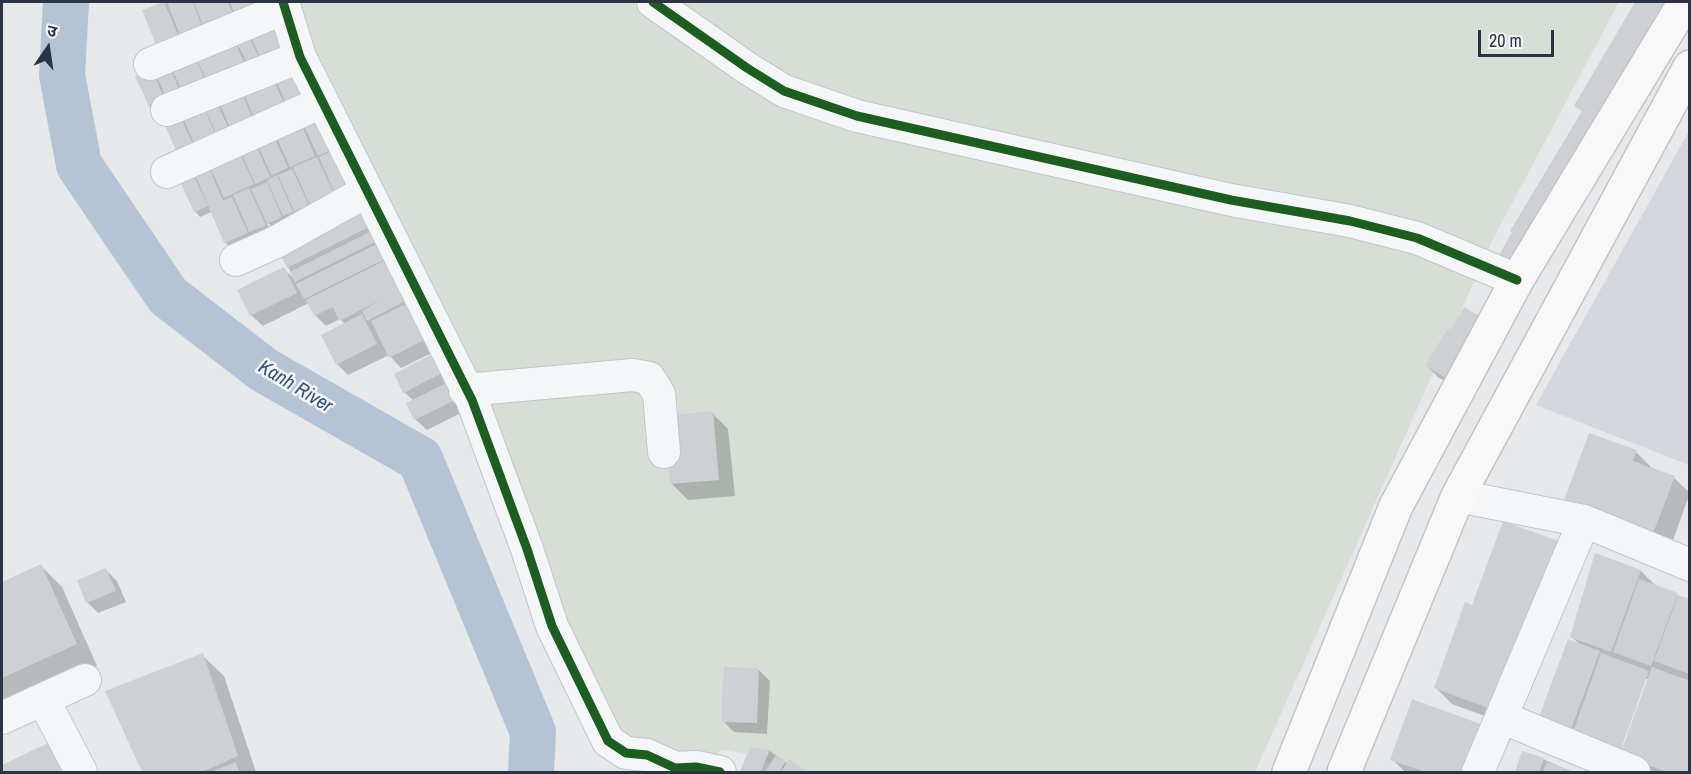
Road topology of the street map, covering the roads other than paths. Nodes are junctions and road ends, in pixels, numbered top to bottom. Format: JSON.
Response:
{"nodes":[{"id":1,"x":1685,"y":2,"type":"edge"},
{"id":2,"x":284,"y":5,"type":"edge"},
{"id":3,"x":670,"y":7,"type":"edge"},
{"id":4,"x":300,"y":57,"type":"junction"},
{"id":5,"x":150,"y":64,"type":"dead end"},
{"id":6,"x":1689,"y":67,"type":"edge"},
{"id":7,"x":322,"y":102,"type":"junction"},
{"id":8,"x":167,"y":110,"type":"dead end"},
{"id":9,"x":167,"y":172,"type":"dead end"},
{"id":10,"x":367,"y":191,"type":"junction"},
{"id":11,"x":236,"y":260,"type":"dead end"},
{"id":12,"x":1517,"y":280,"type":"junction"},
{"id":13,"x":465,"y":390,"type":"junction"},
{"id":14,"x":664,"y":452,"type":"dead end"},
{"id":15,"x":1458,"y":496,"type":"junction"},
{"id":16,"x":1584,"y":521,"type":"junction"},
{"id":17,"x":1689,"y":565,"type":"edge"},
{"id":18,"x":85,"y":680,"type":"dead end"},
{"id":19,"x":43,"y":699,"type":"junction"},
{"id":20,"x":1501,"y":717,"type":"junction"},
{"id":21,"x":2,"y":718,"type":"edge"},
{"id":22,"x":81,"y":772,"type":"edge"},
{"id":23,"x":720,"y":772,"type":"edge"},
{"id":24,"x":1289,"y":772,"type":"edge"},
{"id":25,"x":1344,"y":772,"type":"edge"},
{"id":26,"x":1478,"y":772,"type":"edge"},
{"id":27,"x":1635,"y":772,"type":"edge"}],
"edges":[{"from":1,"to":12,"type":"main road"},
{"from":2,"to":4,"type":"street"},
{"from":2,"to":5,"type":"street"},
{"from":3,"to":12,"type":"street"},
{"from":4,"to":7,"type":"street"},
{"from":4,"to":8,"type":"street"},
{"from":6,"to":15,"type":"main road"},
{"from":7,"to":9,"type":"street"},
{"from":7,"to":10,"type":"street"},
{"from":10,"to":11,"type":"street"},
{"from":10,"to":13,"type":"street"},
{"from":12,"to":24,"type":"main road"},
{"from":13,"to":14,"type":"street"},
{"from":13,"to":23,"type":"street"},
{"from":15,"to":16,"type":"street"},
{"from":15,"to":25,"type":"main road"},
{"from":16,"to":17,"type":"street"},
{"from":16,"to":20,"type":"street"},
{"from":18,"to":19,"type":"street"},
{"from":19,"to":21,"type":"street"},
{"from":19,"to":22,"type":"street"},
{"from":20,"to":26,"type":"street"},
{"from":20,"to":27,"type":"street"}]}
